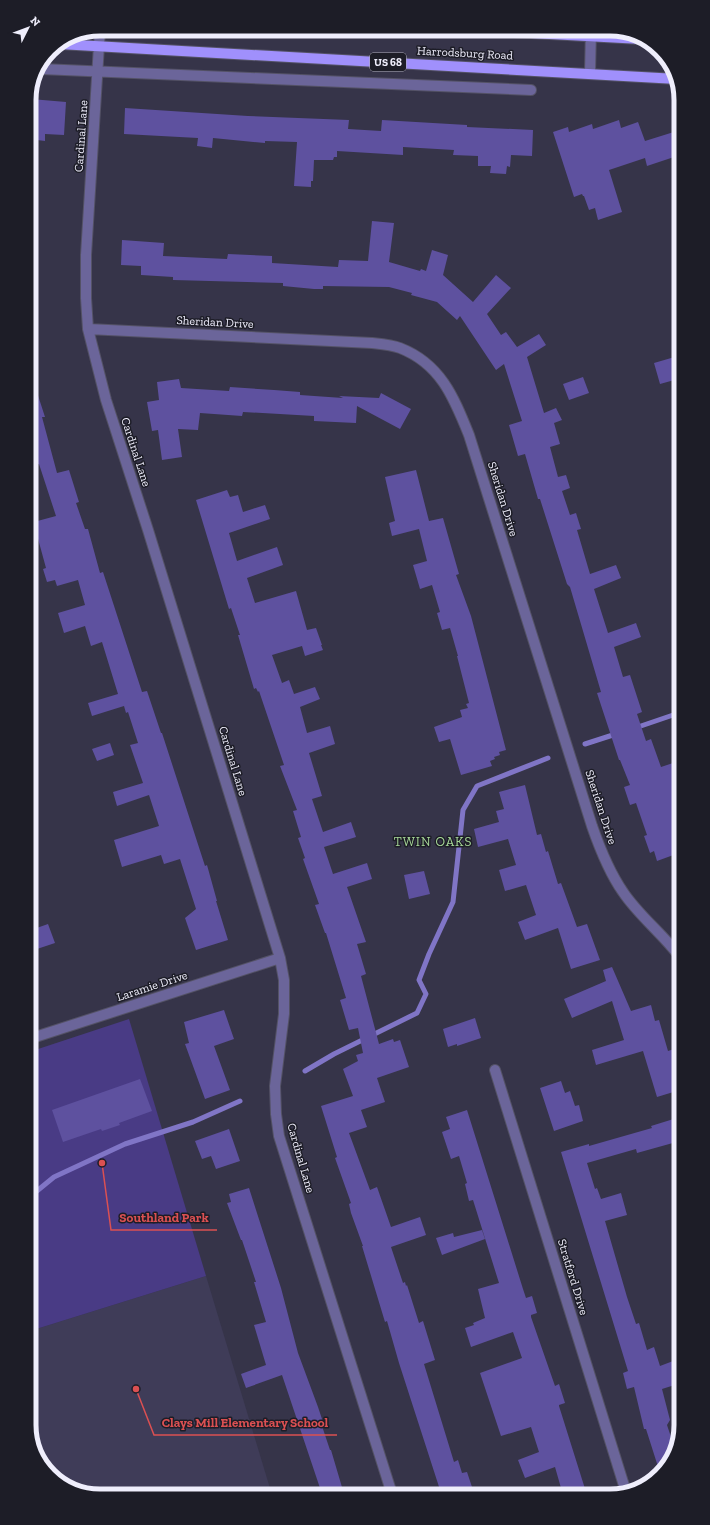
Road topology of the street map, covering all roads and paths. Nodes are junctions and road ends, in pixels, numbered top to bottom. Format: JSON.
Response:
{"nodes":[{"id":1,"x":100,"y":36,"type":"edge"},
{"id":2,"x":591,"y":36,"type":"edge"},
{"id":3,"x":69,"y":44,"type":"edge"},
{"id":4,"x":100,"y":46,"type":"junction"},
{"id":5,"x":45,"y":69,"type":"edge"},
{"id":6,"x":98,"y":72,"type":"junction"},
{"id":7,"x":590,"y":74,"type":"junction"},
{"id":8,"x":671,"y":79,"type":"edge"},
{"id":9,"x":531,"y":90,"type":"dead end"},
{"id":10,"x":88,"y":330,"type":"junction"},
{"id":11,"x":674,"y":950,"type":"edge"},
{"id":12,"x":280,"y":958,"type":"junction"},
{"id":13,"x":36,"y":1037,"type":"edge"},
{"id":14,"x":495,"y":1070,"type":"dead end"},
{"id":15,"x":625,"y":1488,"type":"edge"},
{"id":16,"x":390,"y":1489,"type":"edge"}],
"edges":[{"from":1,"to":4,"type":"street","name":"Cardinal Lane"},
{"from":2,"to":7,"type":"street"},
{"from":3,"to":4,"type":"main road","name":"Harrodsburg Road","number":"US 68"},
{"from":4,"to":6,"type":"street","name":"Cardinal Lane"},
{"from":4,"to":7,"type":"main road","name":"Harrodsburg Road","number":"US 68"},
{"from":5,"to":6,"type":"street"},
{"from":6,"to":9,"type":"street"},
{"from":6,"to":10,"type":"street","name":"Cardinal Lane"},
{"from":7,"to":8,"type":"main road","name":"Harrodsburg Road","number":"US 68"},
{"from":10,"to":11,"type":"street","name":"Sheridan Drive"},
{"from":10,"to":12,"type":"street","name":"Cardinal Lane"},
{"from":12,"to":13,"type":"street","name":"Laramie Drive"},
{"from":12,"to":16,"type":"street","name":"Cardinal Lane"},
{"from":14,"to":15,"type":"street","name":"Stratford Drive"}]}
